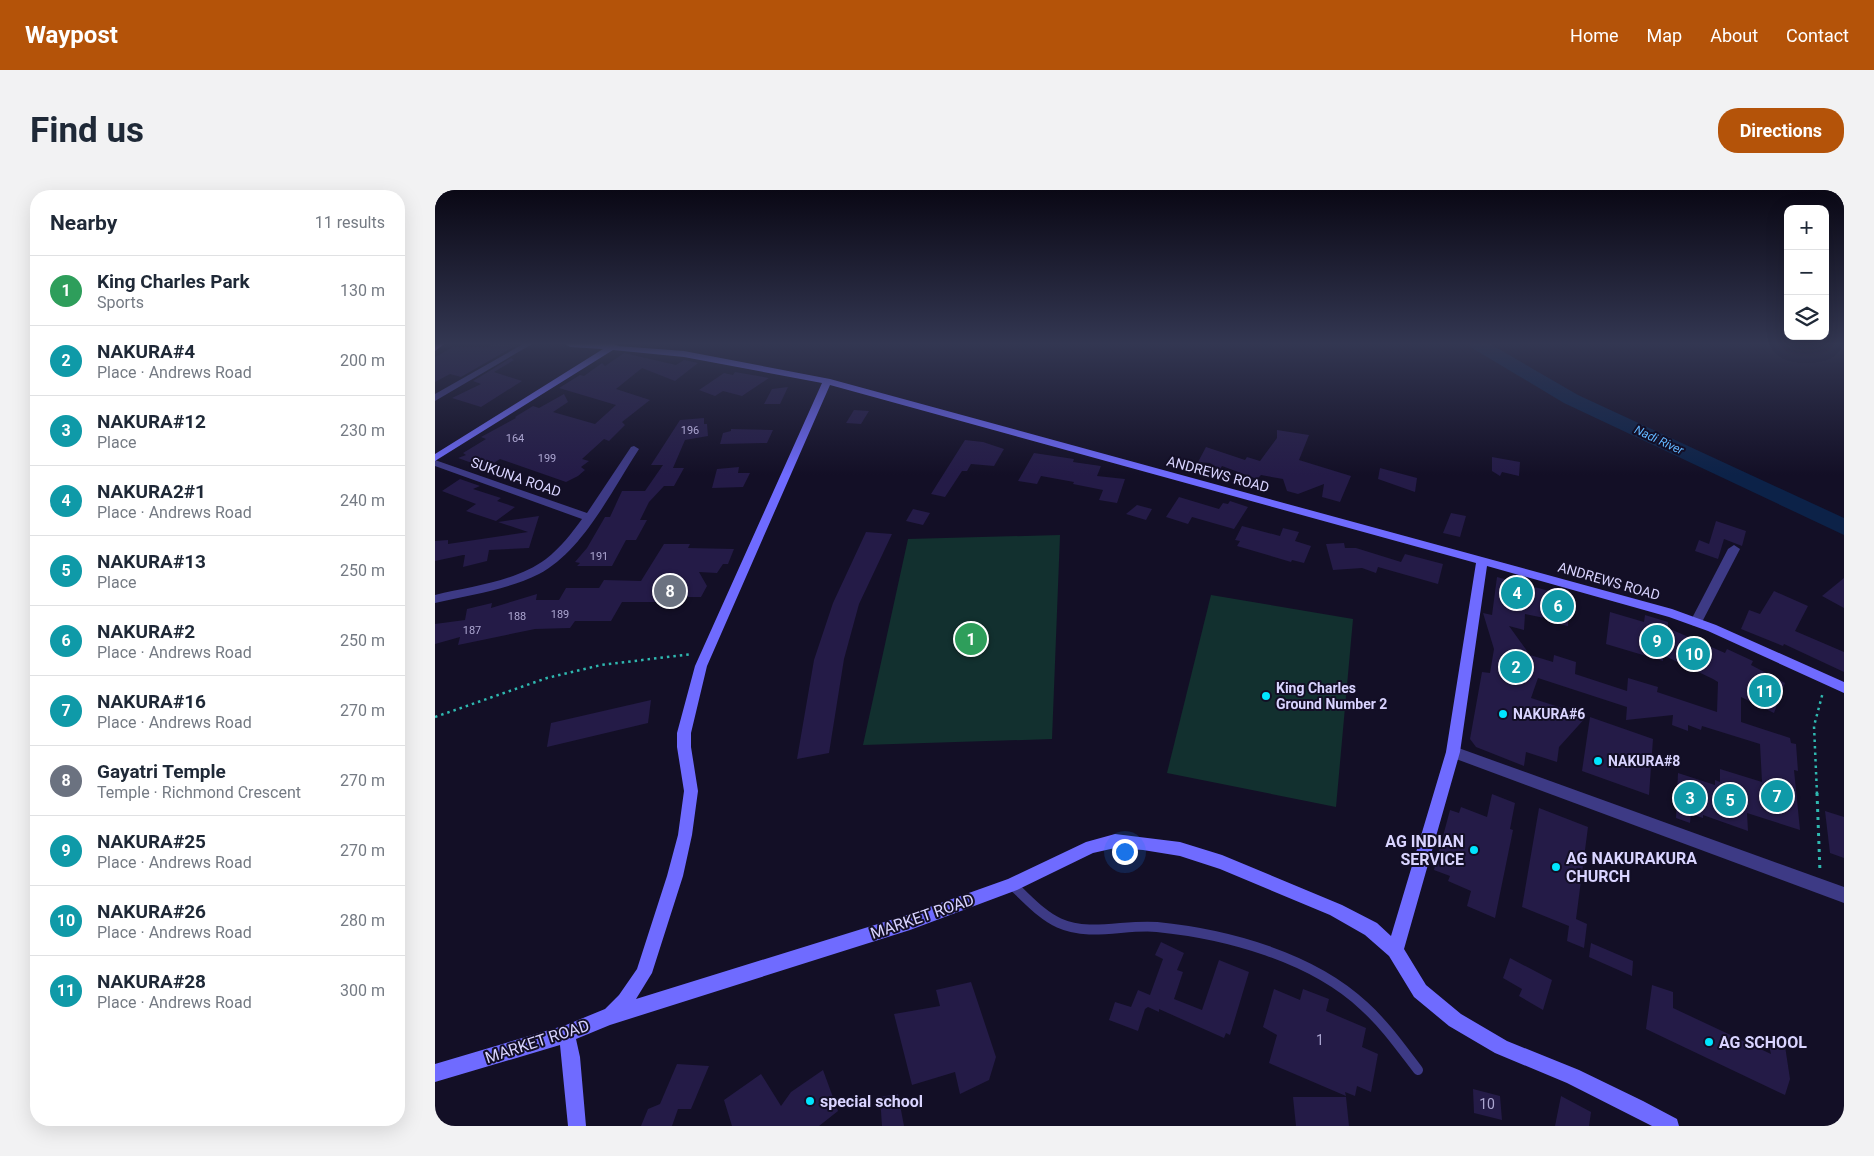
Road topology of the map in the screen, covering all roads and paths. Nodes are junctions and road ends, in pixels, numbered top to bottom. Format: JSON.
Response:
{"nodes":[{"id":1,"x":453,"y":388,"type":"edge"},
{"id":2,"x":547,"y":388,"type":"edge"},
{"id":3,"x":824,"y":388,"type":"edge"},
{"id":4,"x":851,"y":388,"type":"edge"},
{"id":5,"x":435,"y":398,"type":"edge"},
{"id":6,"x":634,"y":449,"type":"dead end"},
{"id":7,"x":435,"y":458,"type":"edge"},
{"id":8,"x":435,"y":463,"type":"edge"},
{"id":9,"x":588,"y":517,"type":"junction"},
{"id":10,"x":1734,"y":550,"type":"dead end"},
{"id":11,"x":1482,"y":560,"type":"junction"},
{"id":12,"x":435,"y":599,"type":"edge"},
{"id":13,"x":1696,"y":622,"type":"junction"},
{"id":14,"x":707,"y":652,"type":"junction"},
{"id":15,"x":1826,"y":680,"type":"junction"},
{"id":16,"x":1844,"y":688,"type":"edge"},
{"id":17,"x":435,"y":717,"type":"edge"},
{"id":18,"x":1453,"y":752,"type":"junction"},
{"id":19,"x":1012,"y":885,"type":"junction"},
{"id":20,"x":1821,"y":886,"type":"junction"},
{"id":21,"x":1844,"y":895,"type":"edge"},
{"id":22,"x":1395,"y":950,"type":"junction"},
{"id":23,"x":610,"y":1016,"type":"junction"},
{"id":24,"x":566,"y":1034,"type":"junction"},
{"id":25,"x":1417,"y":1070,"type":"dead end"},
{"id":26,"x":435,"y":1073,"type":"edge"},
{"id":27,"x":577,"y":1126,"type":"edge"},
{"id":28,"x":1669,"y":1126,"type":"edge"}],
"edges":[{"from":1,"to":5,"type":"street"},
{"from":2,"to":7,"type":"main road"},
{"from":3,"to":14,"type":"main road"},
{"from":4,"to":11,"type":"main road","name":"ANDREWS ROAD"},
{"from":6,"to":9,"type":"street"},
{"from":8,"to":9,"type":"street","name":"SUKUNA ROAD"},
{"from":9,"to":12,"type":"street"},
{"from":10,"to":13,"type":"street"},
{"from":11,"to":13,"type":"main road","name":"ANDREWS ROAD"},
{"from":11,"to":18,"type":"main road"},
{"from":13,"to":15,"type":"main road","name":"ANDREWS ROAD"},
{"from":14,"to":17,"type":"path"},
{"from":14,"to":23,"type":"main road"},
{"from":15,"to":16,"type":"main road","name":"ANDREWS ROAD"},
{"from":15,"to":20,"type":"path"},
{"from":18,"to":20,"type":"street"},
{"from":18,"to":22,"type":"main road"},
{"from":19,"to":22,"type":"main road","name":"MARKET ROAD"},
{"from":19,"to":23,"type":"main road","name":"MARKET ROAD"},
{"from":19,"to":25,"type":"lane"},
{"from":20,"to":21,"type":"street"},
{"from":22,"to":28,"type":"main road","name":"MARKET ROAD"},
{"from":23,"to":24,"type":"main road","name":"MARKET ROAD"},
{"from":24,"to":26,"type":"main road","name":"MARKET ROAD"},
{"from":24,"to":27,"type":"main road"}]}
